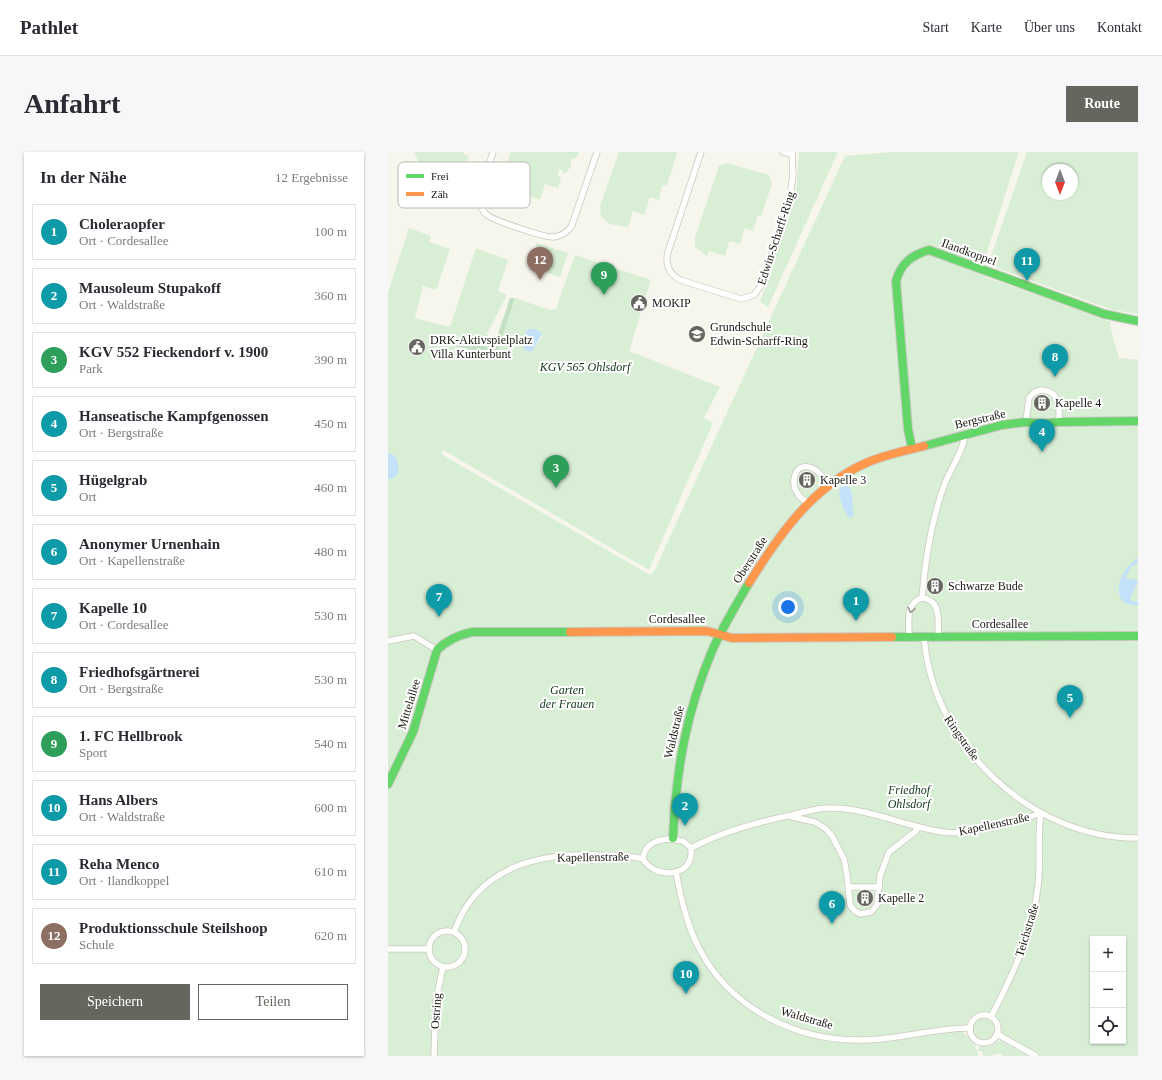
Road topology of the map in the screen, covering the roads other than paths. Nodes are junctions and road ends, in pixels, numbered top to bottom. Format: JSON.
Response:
{"nodes":[{"id":1,"x":493,"y":152,"type":"edge"},
{"id":2,"x":597,"y":152,"type":"edge"},
{"id":3,"x":701,"y":152,"type":"edge"},
{"id":4,"x":783,"y":152,"type":"edge"},
{"id":5,"x":792,"y":153,"type":"edge"},
{"id":6,"x":490,"y":162,"type":"edge"},
{"id":7,"x":482,"y":208,"type":"edge"},
{"id":8,"x":1138,"y":321,"type":"edge"},
{"id":9,"x":1138,"y":421,"type":"edge"},
{"id":10,"x":1026,"y":422,"type":"junction"},
{"id":11,"x":1059,"y":422,"type":"junction"},
{"id":12,"x":964,"y":435,"type":"junction"},
{"id":13,"x":939,"y":441,"type":"joint"},
{"id":14,"x":912,"y":448,"type":"junction"},
{"id":15,"x":828,"y":484,"type":"junction"},
{"id":16,"x":808,"y":503,"type":"junction"},
{"id":17,"x":922,"y":598,"type":"junction"},
{"id":18,"x":720,"y":635,"type":"junction"},
{"id":19,"x":1138,"y":636,"type":"edge"},
{"id":20,"x":909,"y":637,"type":"junction"},
{"id":21,"x":924,"y":637,"type":"junction"},
{"id":22,"x":938,"y":637,"type":"junction"},
{"id":23,"x":388,"y":641,"type":"edge"},
{"id":24,"x":437,"y":650,"type":"junction"},
{"id":25,"x":388,"y":784,"type":"edge"},
{"id":26,"x":1041,"y":813,"type":"junction"},
{"id":27,"x":786,"y":816,"type":"junction"},
{"id":28,"x":918,"y":827,"type":"junction"},
{"id":29,"x":673,"y":838,"type":"junction"},
{"id":30,"x":1138,"y":838,"type":"edge"},
{"id":31,"x":691,"y":848,"type":"junction"},
{"id":32,"x":644,"y":858,"type":"junction"},
{"id":33,"x":676,"y":872,"type":"junction"},
{"id":34,"x":849,"y":887,"type":"junction"},
{"id":35,"x":879,"y":887,"type":"junction"},
{"id":36,"x":454,"y":932,"type":"junction"},
{"id":37,"x":388,"y":949,"type":"edge"},
{"id":38,"x":428,"y":949,"type":"junction"},
{"id":39,"x":443,"y":967,"type":"junction"},
{"id":40,"x":991,"y":1017,"type":"junction"},
{"id":41,"x":970,"y":1028,"type":"junction"},
{"id":42,"x":997,"y":1034,"type":"junction"},
{"id":43,"x":434,"y":1056,"type":"edge"},
{"id":44,"x":1036,"y":1056,"type":"edge"}],
"edges":[{"from":1,"to":6,"type":"street"},
{"from":2,"to":7,"type":"street"},
{"from":3,"to":5,"type":"street","name":"Edwin-Scharff-Ring"},
{"from":4,"to":5,"type":"street","name":"Edwin-Scharff-Ring"},
{"from":8,"to":14,"type":"street","name":"Ilandkoppel"},
{"from":9,"to":11,"type":"street","name":"Bergstraße"},
{"from":10,"to":11,"type":"street","name":"Bergstraße"},
{"from":10,"to":11,"type":"street"},
{"from":10,"to":12,"type":"street","name":"Bergstraße"},
{"from":12,"to":13,"type":"street","name":"Bergstraße"},
{"from":12,"to":17,"type":"street"},
{"from":13,"to":14,"type":"street","name":"Oberstraße"},
{"from":14,"to":15,"type":"street","name":"Oberstraße"},
{"from":15,"to":16,"type":"street","name":"Oberstraße"},
{"from":15,"to":16,"type":"street"},
{"from":16,"to":18,"type":"street","name":"Oberstraße"},
{"from":17,"to":20,"type":"street","one_way":true},
{"from":17,"to":22,"type":"street"},
{"from":18,"to":20,"type":"street","name":"Cordesallee"},
{"from":18,"to":24,"type":"street","name":"Cordesallee"},
{"from":18,"to":29,"type":"street","name":"Waldstraße"},
{"from":19,"to":22,"type":"street","name":"Cordesallee"},
{"from":20,"to":21,"type":"street","name":"Cordesallee"},
{"from":21,"to":22,"type":"street","name":"Cordesallee"},
{"from":21,"to":26,"type":"street","name":"Ringstraße"},
{"from":23,"to":24,"type":"street"},
{"from":24,"to":25,"type":"street","name":"Mittelallee"},
{"from":26,"to":28,"type":"street","name":"Kapellenstraße"},
{"from":26,"to":30,"type":"street","name":"Kapellenstraße"},
{"from":26,"to":40,"type":"street","name":"Teichstraße"},
{"from":27,"to":28,"type":"street","name":"Kapellenstraße"},
{"from":27,"to":31,"type":"street","name":"Kapellenstraße"},
{"from":27,"to":34,"type":"street","name":"Kapellenstraße"},
{"from":28,"to":35,"type":"street","name":"Kapellenstraße"},
{"from":29,"to":31,"type":"street"},
{"from":29,"to":32,"type":"street"},
{"from":31,"to":33,"type":"street"},
{"from":32,"to":33,"type":"street"},
{"from":32,"to":36,"type":"street","name":"Kapellenstraße"},
{"from":33,"to":41,"type":"street","name":"Waldstraße"},
{"from":34,"to":35,"type":"street"},
{"from":34,"to":35,"type":"street","name":"Kapellenstraße"},
{"from":36,"to":38,"type":"street"},
{"from":36,"to":39,"type":"street"},
{"from":37,"to":38,"type":"street"},
{"from":38,"to":39,"type":"street"},
{"from":39,"to":43,"type":"street","name":"Ostring"},
{"from":40,"to":41,"type":"street"},
{"from":40,"to":42,"type":"street"},
{"from":41,"to":42,"type":"street"},
{"from":42,"to":44,"type":"street"}]}
